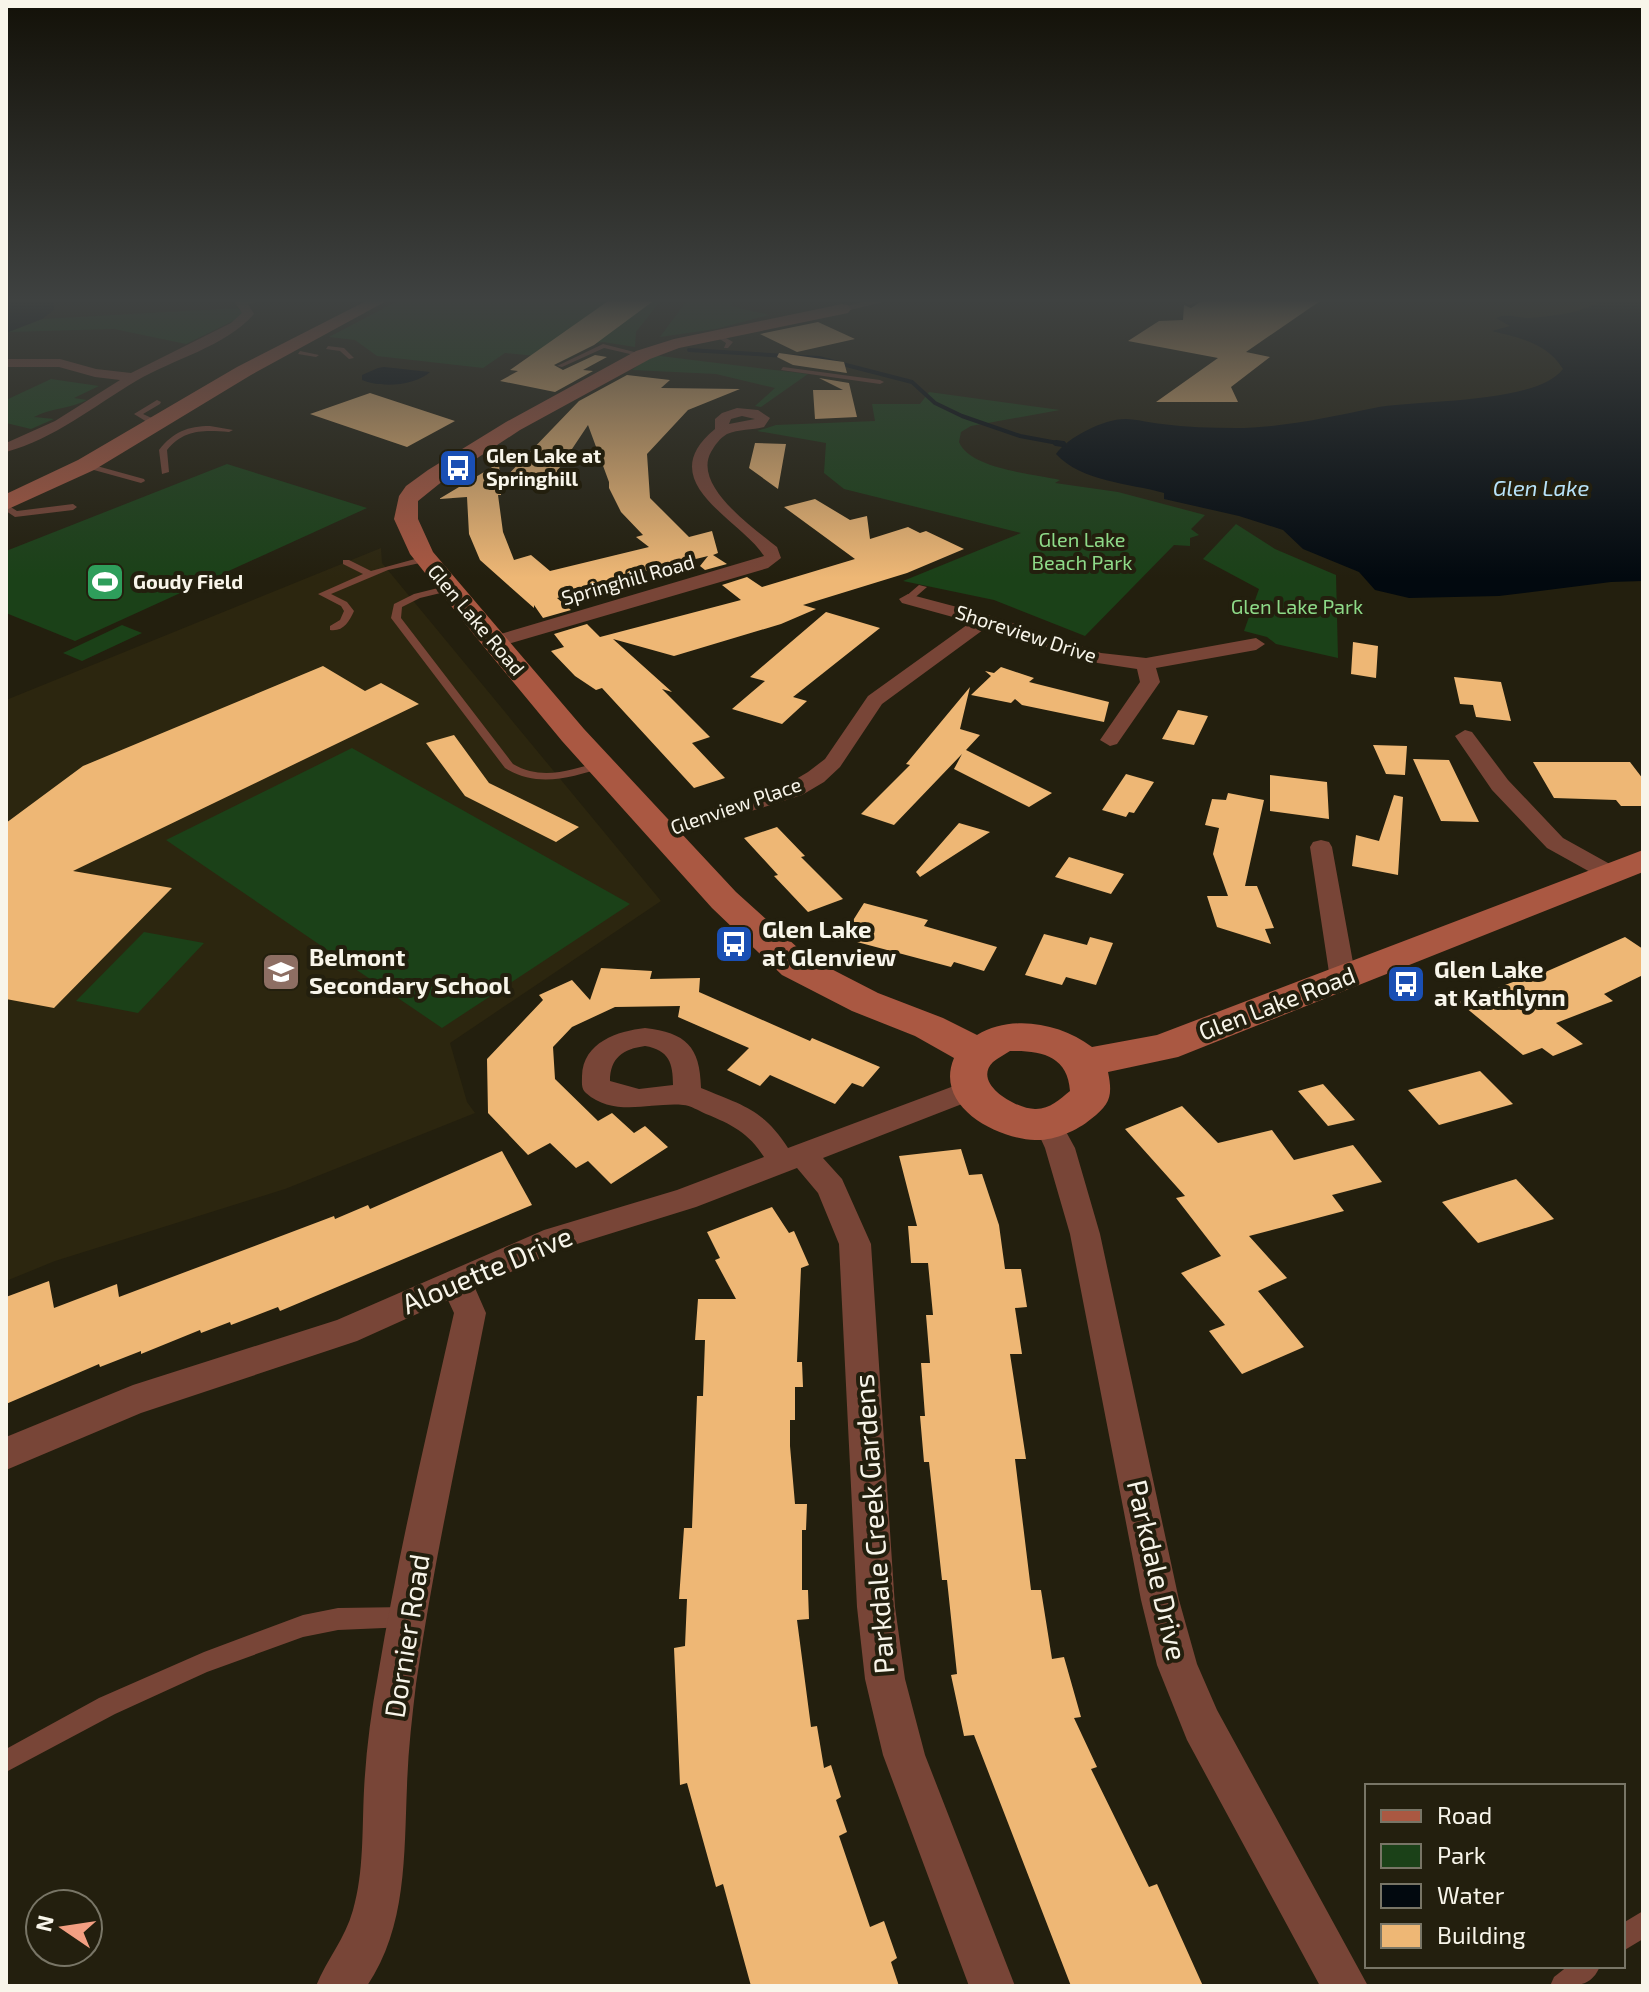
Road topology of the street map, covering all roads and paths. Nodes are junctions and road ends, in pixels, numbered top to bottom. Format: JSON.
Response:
{"nodes":[{"id":1,"x":112,"y":392,"type":"edge"},
{"id":2,"x":208,"y":392,"type":"edge"},
{"id":3,"x":581,"y":392,"type":"edge"},
{"id":4,"x":157,"y":402,"type":"dead end"},
{"id":5,"x":155,"y":423,"type":"junction"},
{"id":6,"x":229,"y":430,"type":"dead end"},
{"id":7,"x":722,"y":431,"type":"dead end"},
{"id":8,"x":6,"y":448,"type":"edge"},
{"id":9,"x":86,"y":465,"type":"junction"},
{"id":10,"x":165,"y":472,"type":"dead end"},
{"id":11,"x":141,"y":481,"type":"dead end"},
{"id":12,"x":73,"y":507,"type":"dead end"},
{"id":13,"x":8,"y":511,"type":"edge"},
{"id":14,"x":426,"y":559,"type":"junction"},
{"id":15,"x":346,"y":562,"type":"dead end"},
{"id":16,"x":371,"y":574,"type":"junction"},
{"id":17,"x":450,"y":588,"type":"junction"},
{"id":18,"x":915,"y":593,"type":"dead end"},
{"id":19,"x":985,"y":620,"type":"junction"},
{"id":20,"x":333,"y":628,"type":"dead end"},
{"id":21,"x":494,"y":642,"type":"junction"},
{"id":22,"x":1256,"y":644,"type":"dead end"},
{"id":23,"x":1146,"y":664,"type":"junction"},
{"id":24,"x":1465,"y":736,"type":"dead end"},
{"id":25,"x":1110,"y":740,"type":"dead end"},
{"id":26,"x":600,"y":765,"type":"junction"},
{"id":27,"x":661,"y":832,"type":"junction"},
{"id":28,"x":1321,"y":847,"type":"dead end"},
{"id":29,"x":1643,"y":860,"type":"edge"},
{"id":30,"x":1609,"y":873,"type":"junction"},
{"id":31,"x":1343,"y":979,"type":"junction"},
{"id":32,"x":1085,"y":1063,"type":"junction"},
{"id":33,"x":974,"y":1071,"type":"junction"},
{"id":34,"x":687,"y":1094,"type":"dead end"},
{"id":35,"x":1048,"y":1124,"type":"junction"},
{"id":36,"x":793,"y":1159,"type":"junction"},
{"id":37,"x":456,"y":1283,"type":"junction"},
{"id":38,"x":6,"y":1454,"type":"edge"},
{"id":39,"x":407,"y":1617,"type":"junction"},
{"id":40,"x":6,"y":1761,"type":"edge"},
{"id":41,"x":1643,"y":1923,"type":"edge"},
{"id":42,"x":1625,"y":1937,"type":"edge"},
{"id":43,"x":1586,"y":1968,"type":"edge"},
{"id":44,"x":339,"y":1986,"type":"edge"},
{"id":45,"x":992,"y":1986,"type":"edge"},
{"id":46,"x":1345,"y":1986,"type":"edge"},
{"id":47,"x":1563,"y":1986,"type":"edge"}],
"edges":[{"from":1,"to":8,"type":"street"},
{"from":2,"to":5,"type":"street"},
{"from":3,"to":14,"type":"street","name":"Glen Lake Road"},
{"from":4,"to":5,"type":"lane"},
{"from":5,"to":9,"type":"street"},
{"from":6,"to":10,"type":"lane"},
{"from":7,"to":21,"type":"street","name":"Springhill Road"},
{"from":9,"to":11,"type":"lane"},
{"from":9,"to":13,"type":"street"},
{"from":12,"to":13,"type":"lane"},
{"from":14,"to":16,"type":"lane"},
{"from":14,"to":17,"type":"street","name":"Glen Lake Road"},
{"from":15,"to":16,"type":"lane"},
{"from":16,"to":20,"type":"lane"},
{"from":17,"to":21,"type":"street","name":"Glen Lake Road"},
{"from":17,"to":26,"type":"lane"},
{"from":18,"to":19,"type":"street","name":"Shoreview Drive"},
{"from":19,"to":23,"type":"street","name":"Shoreview Drive"},
{"from":19,"to":27,"type":"street","name":"Glenview Place"},
{"from":21,"to":26,"type":"street","name":"Glen Lake Road"},
{"from":22,"to":23,"type":"street","name":"Shoreview Drive"},
{"from":23,"to":25,"type":"street"},
{"from":24,"to":30,"type":"street"},
{"from":26,"to":27,"type":"street","name":"Glen Lake Road"},
{"from":27,"to":33,"type":"street","name":"Glen Lake Road"},
{"from":28,"to":31,"type":"street"},
{"from":29,"to":30,"type":"street","name":"Glen Lake Road"},
{"from":30,"to":31,"type":"street","name":"Glen Lake Road"},
{"from":31,"to":32,"type":"street","name":"Glen Lake Road"},
{"from":32,"to":33,"type":"street"},
{"from":32,"to":35,"type":"street"},
{"from":33,"to":35,"type":"street"},
{"from":33,"to":36,"type":"street","name":"Alouette Drive"},
{"from":34,"to":36,"type":"street","name":"Parkdale Creek Gardens"},
{"from":35,"to":46,"type":"street","name":"Parkdale Drive"},
{"from":36,"to":37,"type":"street","name":"Alouette Drive"},
{"from":36,"to":45,"type":"street","name":"Parkdale Creek Gardens"},
{"from":37,"to":38,"type":"street","name":"Alouette Drive"},
{"from":37,"to":39,"type":"street","name":"Dornier Road"},
{"from":39,"to":40,"type":"lane"},
{"from":39,"to":44,"type":"street","name":"Dornier Road"},
{"from":41,"to":42,"type":"lane"},
{"from":43,"to":47,"type":"lane"}]}
